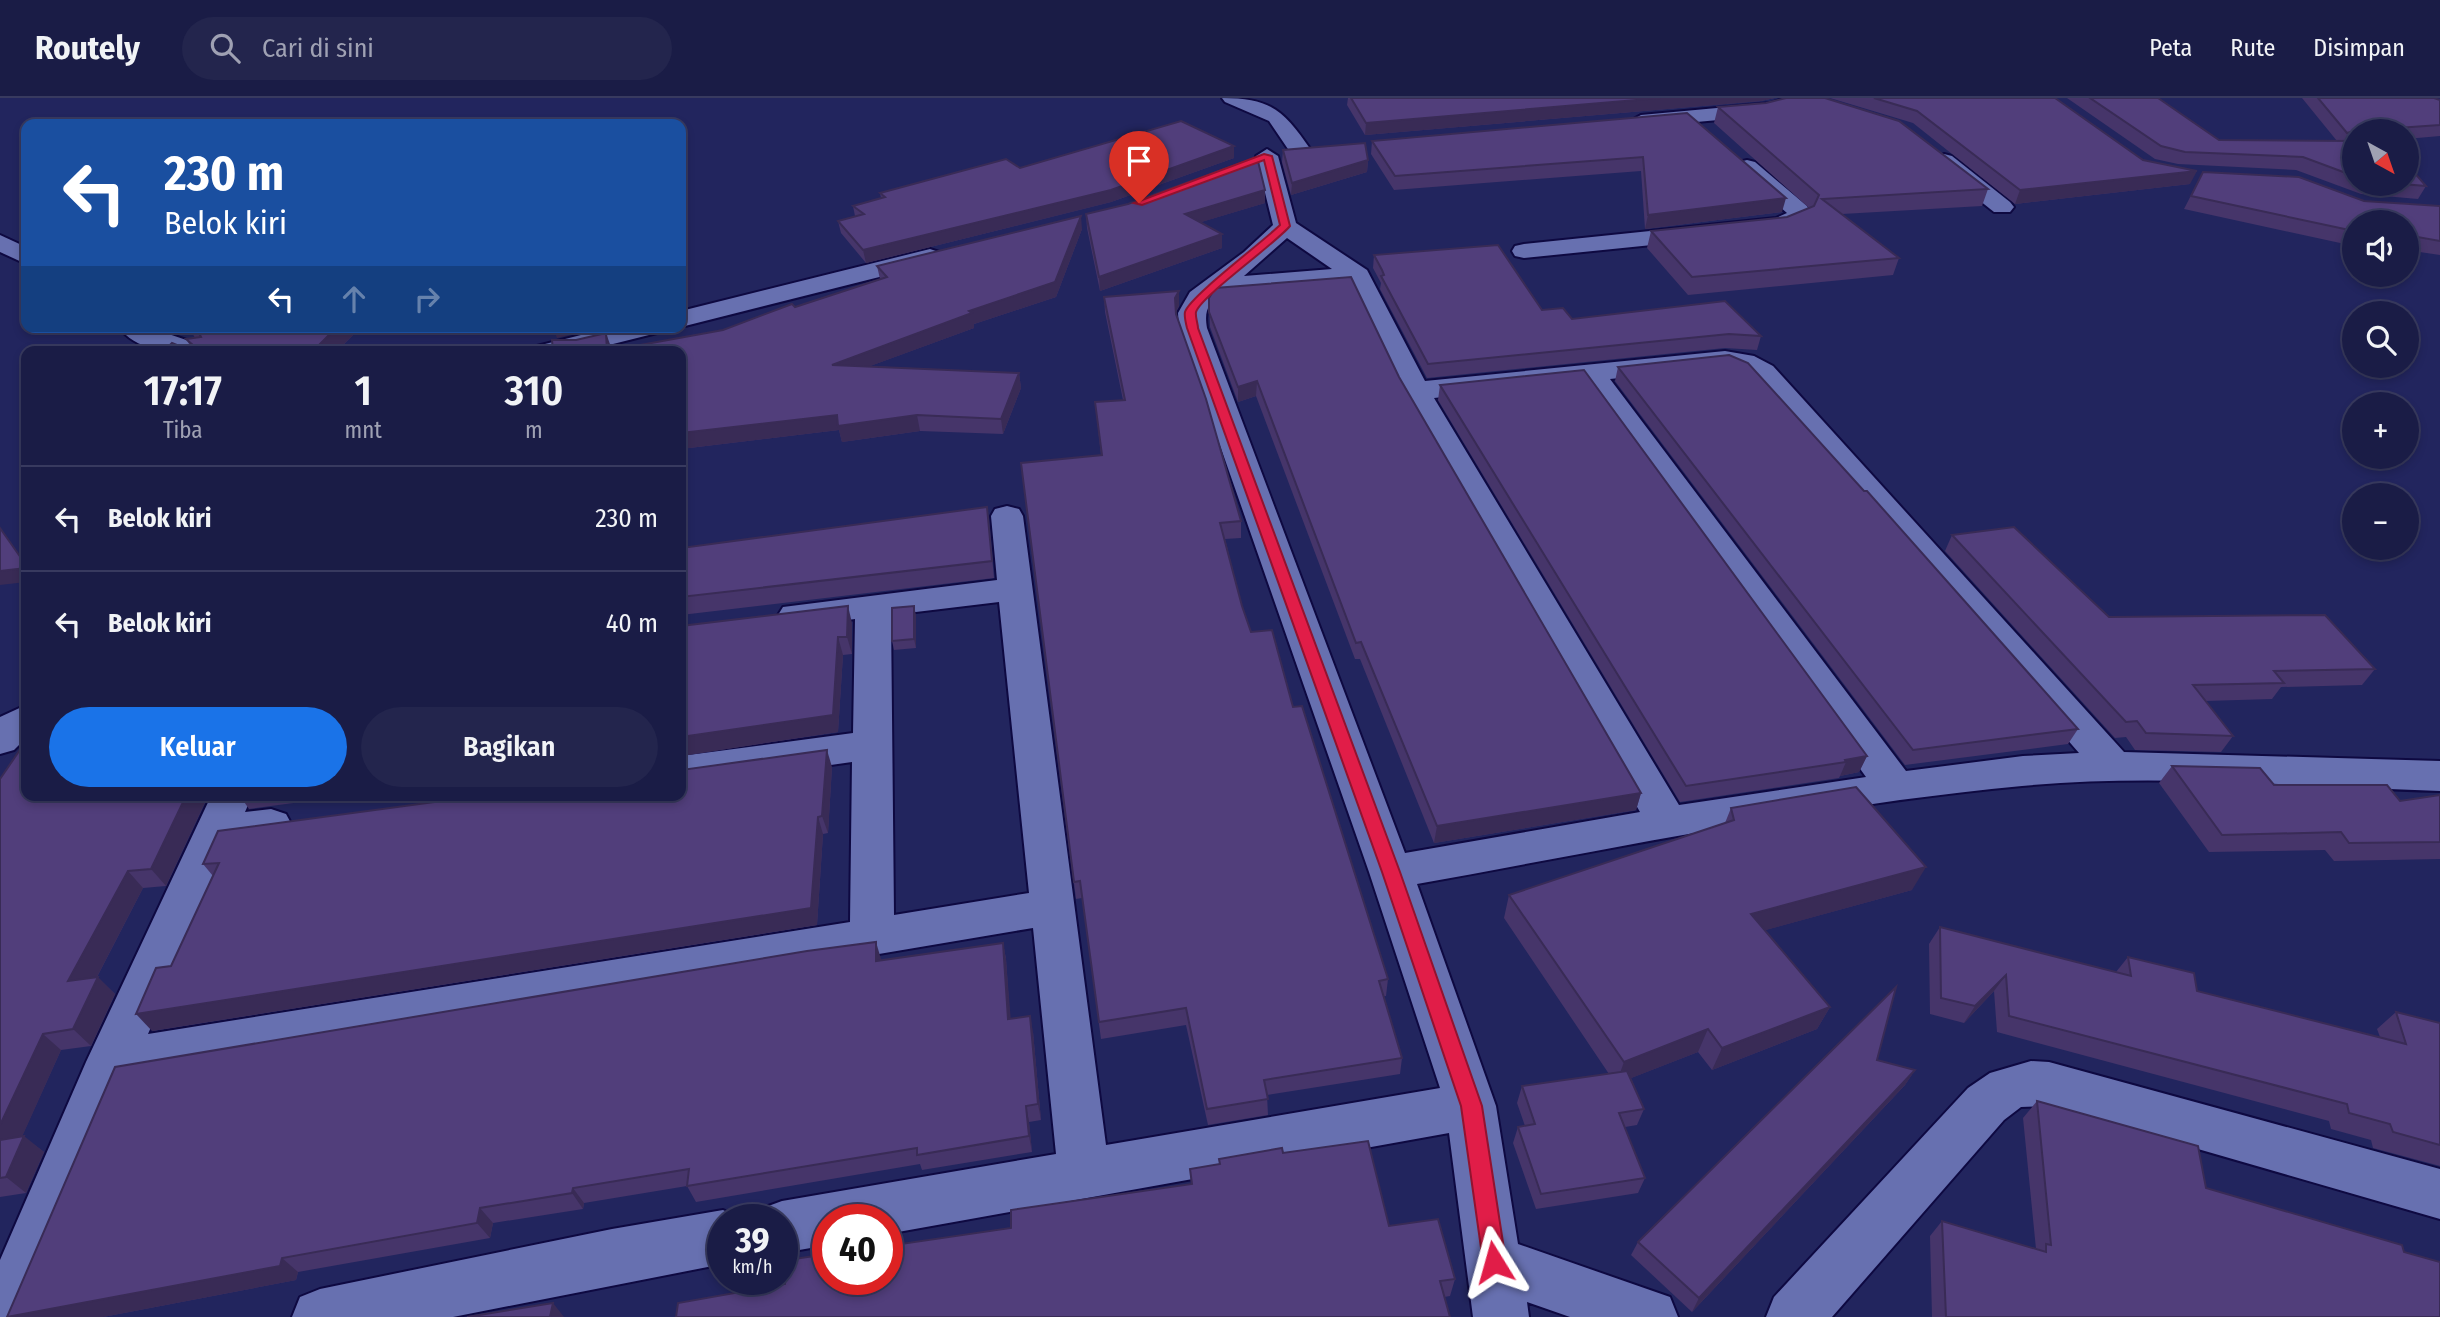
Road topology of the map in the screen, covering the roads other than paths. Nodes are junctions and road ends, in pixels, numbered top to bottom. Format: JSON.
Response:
{"nodes":[{"id":1,"x":1232,"y":98,"type":"edge"},
{"id":2,"x":1804,"y":98,"type":"edge"},
{"id":3,"x":1830,"y":107,"type":"edge"},
{"id":4,"x":1691,"y":117,"type":"junction"},
{"id":5,"x":1623,"y":122,"type":"edge"},
{"id":6,"x":1327,"y":147,"type":"edge"},
{"id":7,"x":1931,"y":151,"type":"edge"},
{"id":8,"x":1270,"y":157,"type":"junction"},
{"id":9,"x":2002,"y":207,"type":"dead end"},
{"id":10,"x":1285,"y":226,"type":"junction"},
{"id":11,"x":0,"y":242,"type":"edge"},
{"id":12,"x":1524,"y":250,"type":"dead end"},
{"id":13,"x":954,"y":252,"type":"edge"},
{"id":14,"x":21,"y":254,"type":"edge"},
{"id":15,"x":1358,"y":275,"type":"junction"},
{"id":16,"x":1210,"y":286,"type":"junction"},
{"id":17,"x":686,"y":318,"type":"edge"},
{"id":18,"x":138,"y":333,"type":"edge"},
{"id":19,"x":624,"y":333,"type":"edge"},
{"id":20,"x":176,"y":346,"type":"edge"},
{"id":21,"x":571,"y":346,"type":"edge"},
{"id":22,"x":1590,"y":373,"type":"junction"},
{"id":23,"x":1415,"y":391,"type":"junction"},
{"id":24,"x":1007,"y":516,"type":"dead end"},
{"id":25,"x":1016,"y":589,"type":"junction"},
{"id":26,"x":873,"y":606,"type":"junction"},
{"id":27,"x":763,"y":619,"type":"edge"},
{"id":28,"x":21,"y":722,"type":"edge"},
{"id":29,"x":0,"y":740,"type":"edge"},
{"id":30,"x":873,"y":746,"type":"junction"},
{"id":31,"x":2113,"y":766,"type":"junction"},
{"id":32,"x":686,"y":770,"type":"edge"},
{"id":33,"x":2440,"y":776,"type":"edge"},
{"id":34,"x":1896,"y":787,"type":"junction"},
{"id":35,"x":224,"y":814,"type":"edge"},
{"id":36,"x":311,"y":820,"type":"edge"},
{"id":37,"x":1668,"y":823,"type":"junction"},
{"id":38,"x":1391,"y":872,"type":"junction"},
{"id":39,"x":1054,"y":907,"type":"junction"},
{"id":40,"x":872,"y":937,"type":"junction"},
{"id":41,"x":111,"y":1062,"type":"junction"},
{"id":42,"x":1471,"y":1106,"type":"junction"},
{"id":43,"x":1084,"y":1176,"type":"junction"},
{"id":44,"x":2440,"y":1194,"type":"edge"},
{"id":45,"x":798,"y":1224,"type":"edge"},
{"id":46,"x":707,"y":1240,"type":"edge"},
{"id":47,"x":1494,"y":1262,"type":"junction"},
{"id":48,"x":4,"y":1317,"type":"edge"},
{"id":49,"x":320,"y":1317,"type":"edge"},
{"id":50,"x":1501,"y":1317,"type":"edge"},
{"id":51,"x":1650,"y":1317,"type":"edge"},
{"id":52,"x":1794,"y":1317,"type":"edge"}],
"edges":[{"from":1,"to":8,"type":"street"},
{"from":2,"to":3,"type":"street"},
{"from":2,"to":4,"type":"street"},
{"from":4,"to":5,"type":"street"},
{"from":4,"to":12,"type":"street"},
{"from":6,"to":8,"type":"street"},
{"from":7,"to":9,"type":"street"},
{"from":8,"to":10,"type":"street"},
{"from":10,"to":15,"type":"street"},
{"from":10,"to":16,"type":"street"},
{"from":11,"to":14,"type":"street"},
{"from":13,"to":17,"type":"street"},
{"from":15,"to":16,"type":"street"},
{"from":15,"to":23,"type":"street"},
{"from":16,"to":38,"type":"street"},
{"from":18,"to":20,"type":"street"},
{"from":19,"to":21,"type":"street"},
{"from":22,"to":23,"type":"street"},
{"from":22,"to":31,"type":"street"},
{"from":22,"to":34,"type":"street"},
{"from":23,"to":37,"type":"street"},
{"from":24,"to":25,"type":"street"},
{"from":25,"to":26,"type":"street"},
{"from":25,"to":39,"type":"street"},
{"from":26,"to":27,"type":"street"},
{"from":26,"to":30,"type":"street"},
{"from":28,"to":29,"type":"street"},
{"from":30,"to":32,"type":"street"},
{"from":30,"to":40,"type":"street"},
{"from":31,"to":33,"type":"street"},
{"from":31,"to":34,"type":"street"},
{"from":34,"to":37,"type":"street"},
{"from":35,"to":36,"type":"street"},
{"from":35,"to":41,"type":"street"},
{"from":37,"to":38,"type":"street"},
{"from":38,"to":42,"type":"street"},
{"from":39,"to":40,"type":"street"},
{"from":39,"to":43,"type":"street"},
{"from":40,"to":41,"type":"street"},
{"from":41,"to":48,"type":"street"},
{"from":42,"to":43,"type":"street"},
{"from":42,"to":47,"type":"street"},
{"from":43,"to":45,"type":"street"},
{"from":44,"to":52,"type":"street"},
{"from":46,"to":49,"type":"street"},
{"from":47,"to":50,"type":"street"},
{"from":47,"to":51,"type":"street"}]}
